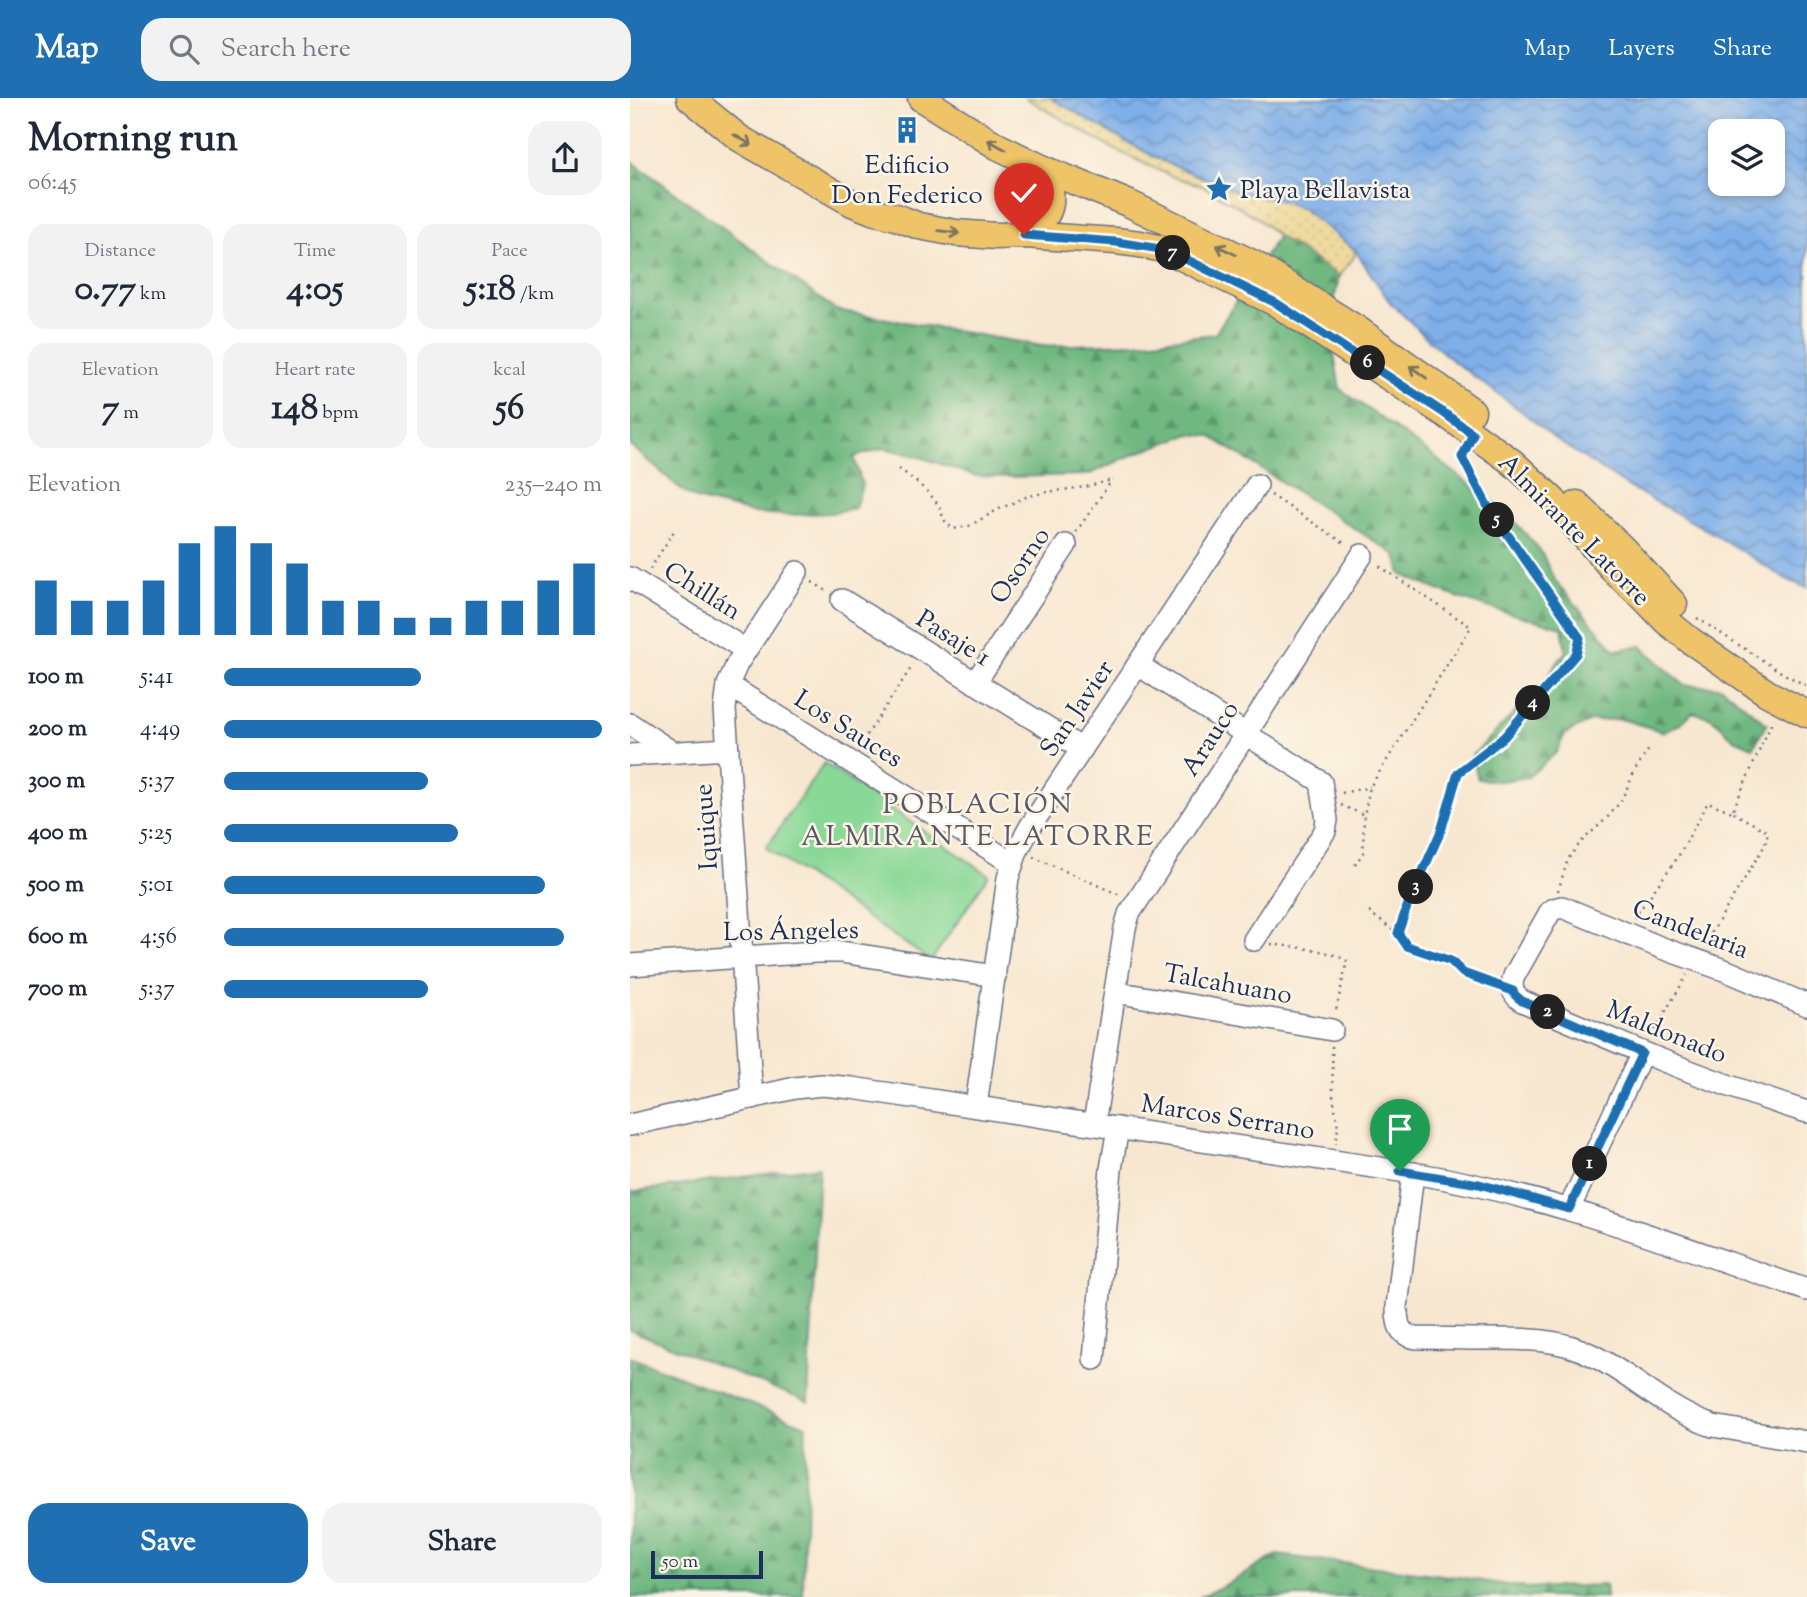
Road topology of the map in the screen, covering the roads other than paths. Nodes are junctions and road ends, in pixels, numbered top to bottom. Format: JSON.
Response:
{"nodes":[{"id":1,"x":690,"y":98,"type":"edge"},
{"id":2,"x":921,"y":98,"type":"edge"},
{"id":3,"x":1044,"y":169,"type":"junction"},
{"id":4,"x":1105,"y":194,"type":"junction"},
{"id":5,"x":1024,"y":235,"type":"junction"},
{"id":6,"x":1077,"y":239,"type":"junction"},
{"id":7,"x":1256,"y":485,"type":"road end"},
{"id":8,"x":1066,"y":545,"type":"road end"},
{"id":9,"x":1362,"y":555,"type":"road end"},
{"id":10,"x":797,"y":572,"type":"road end"},
{"id":11,"x":633,"y":587,"type":"edge"},
{"id":12,"x":842,"y":600,"type":"road end"},
{"id":13,"x":746,"y":650,"type":"junction"},
{"id":14,"x":1138,"y":665,"type":"junction"},
{"id":15,"x":975,"y":683,"type":"junction"},
{"id":16,"x":728,"y":685,"type":"junction"},
{"id":17,"x":1794,"y":699,"type":"edge"},
{"id":18,"x":1807,"y":713,"type":"edge"},
{"id":19,"x":634,"y":730,"type":"edge"},
{"id":20,"x":1245,"y":734,"type":"junction"},
{"id":21,"x":728,"y":749,"type":"junction"},
{"id":22,"x":1082,"y":749,"type":"junction"},
{"id":23,"x":672,"y":752,"type":"junction"},
{"id":24,"x":630,"y":755,"type":"edge"},
{"id":25,"x":1015,"y":857,"type":"junction"},
{"id":26,"x":1254,"y":940,"type":"dead end"},
{"id":27,"x":742,"y":957,"type":"junction"},
{"id":28,"x":630,"y":965,"type":"edge"},
{"id":29,"x":995,"y":976,"type":"junction"},
{"id":30,"x":1513,"y":991,"type":"joint"},
{"id":31,"x":1115,"y":992,"type":"junction"},
{"id":32,"x":1807,"y":1005,"type":"edge"},
{"id":33,"x":1332,"y":1030,"type":"dead end"},
{"id":34,"x":1642,"y":1053,"type":"junction"},
{"id":35,"x":752,"y":1098,"type":"junction"},
{"id":36,"x":976,"y":1106,"type":"junction"},
{"id":37,"x":1807,"y":1112,"type":"edge"},
{"id":38,"x":1094,"y":1124,"type":"junction"},
{"id":39,"x":630,"y":1125,"type":"edge"},
{"id":40,"x":1118,"y":1128,"type":"junction"},
{"id":41,"x":1413,"y":1173,"type":"junction"},
{"id":42,"x":1569,"y":1209,"type":"junction"},
{"id":43,"x":1807,"y":1290,"type":"edge"},
{"id":44,"x":1094,"y":1359,"type":"dead end"},
{"id":45,"x":1807,"y":1443,"type":"edge"}],
"edges":[{"from":1,"to":5,"type":"main road","name":"Almirante Latorre","one_way":true},
{"from":3,"to":2,"type":"main road","name":"Almirante Latorre","one_way":true},
{"from":3,"to":4,"type":"main road","name":"Almirante Latorre"},
{"from":3,"to":5,"type":"main road"},
{"from":4,"to":6,"type":"main road"},
{"from":17,"to":4,"type":"main road","name":"Almirante Latorre","one_way":true},
{"from":5,"to":6,"type":"main road","name":"Almirante Latorre"},
{"from":6,"to":17,"type":"main road","name":"Almirante Latorre"},
{"from":7,"to":14,"type":"street","name":"San Javier"},
{"from":8,"to":15,"type":"street","name":"Osorno"},
{"from":9,"to":20,"type":"street","name":"Arauco"},
{"from":10,"to":13,"type":"street","name":"Iquique"},
{"from":11,"to":13,"type":"street","name":"Chillán"},
{"from":12,"to":15,"type":"street","name":"Pasaje 1"},
{"from":13,"to":16,"type":"street","name":"Iquique"},
{"from":14,"to":20,"type":"street"},
{"from":14,"to":22,"type":"street","name":"San Javier"},
{"from":15,"to":22,"type":"street","name":"Pasaje 1"},
{"from":16,"to":21,"type":"street","name":"Iquique"},
{"from":16,"to":25,"type":"street","name":"Los Sauces"},
{"from":17,"to":18,"type":"main road","name":"Almirante Latorre"},
{"from":19,"to":23,"type":"street"},
{"from":20,"to":26,"type":"street"},
{"from":20,"to":31,"type":"street","name":"Arauco"},
{"from":21,"to":23,"type":"street"},
{"from":21,"to":27,"type":"street","name":"Iquique"},
{"from":22,"to":25,"type":"street","name":"San Javier"},
{"from":23,"to":24,"type":"street"},
{"from":25,"to":29,"type":"street","name":"San Javier"},
{"from":27,"to":28,"type":"street","name":"Los Ángeles"},
{"from":27,"to":29,"type":"street","name":"Los Ángeles"},
{"from":27,"to":35,"type":"street","name":"Iquique"},
{"from":29,"to":36,"type":"street","name":"San Javier"},
{"from":30,"to":32,"type":"street","name":"Candelaria"},
{"from":30,"to":34,"type":"street","name":"Maldonado"},
{"from":31,"to":33,"type":"street","name":"Talcahuano"},
{"from":31,"to":38,"type":"street","name":"Arauco"},
{"from":34,"to":37,"type":"street","name":"Maldonado"},
{"from":34,"to":42,"type":"street"},
{"from":35,"to":36,"type":"street","name":"Marcos Serrano"},
{"from":35,"to":39,"type":"street","name":"Marcos Serrano"},
{"from":36,"to":38,"type":"street","name":"Marcos Serrano"},
{"from":38,"to":40,"type":"street","name":"Marcos Serrano"},
{"from":40,"to":41,"type":"street","name":"Marcos Serrano"},
{"from":40,"to":44,"type":"street"},
{"from":41,"to":42,"type":"street","name":"Marcos Serrano"},
{"from":41,"to":45,"type":"street"},
{"from":42,"to":43,"type":"street","name":"Marcos Serrano"}]}
